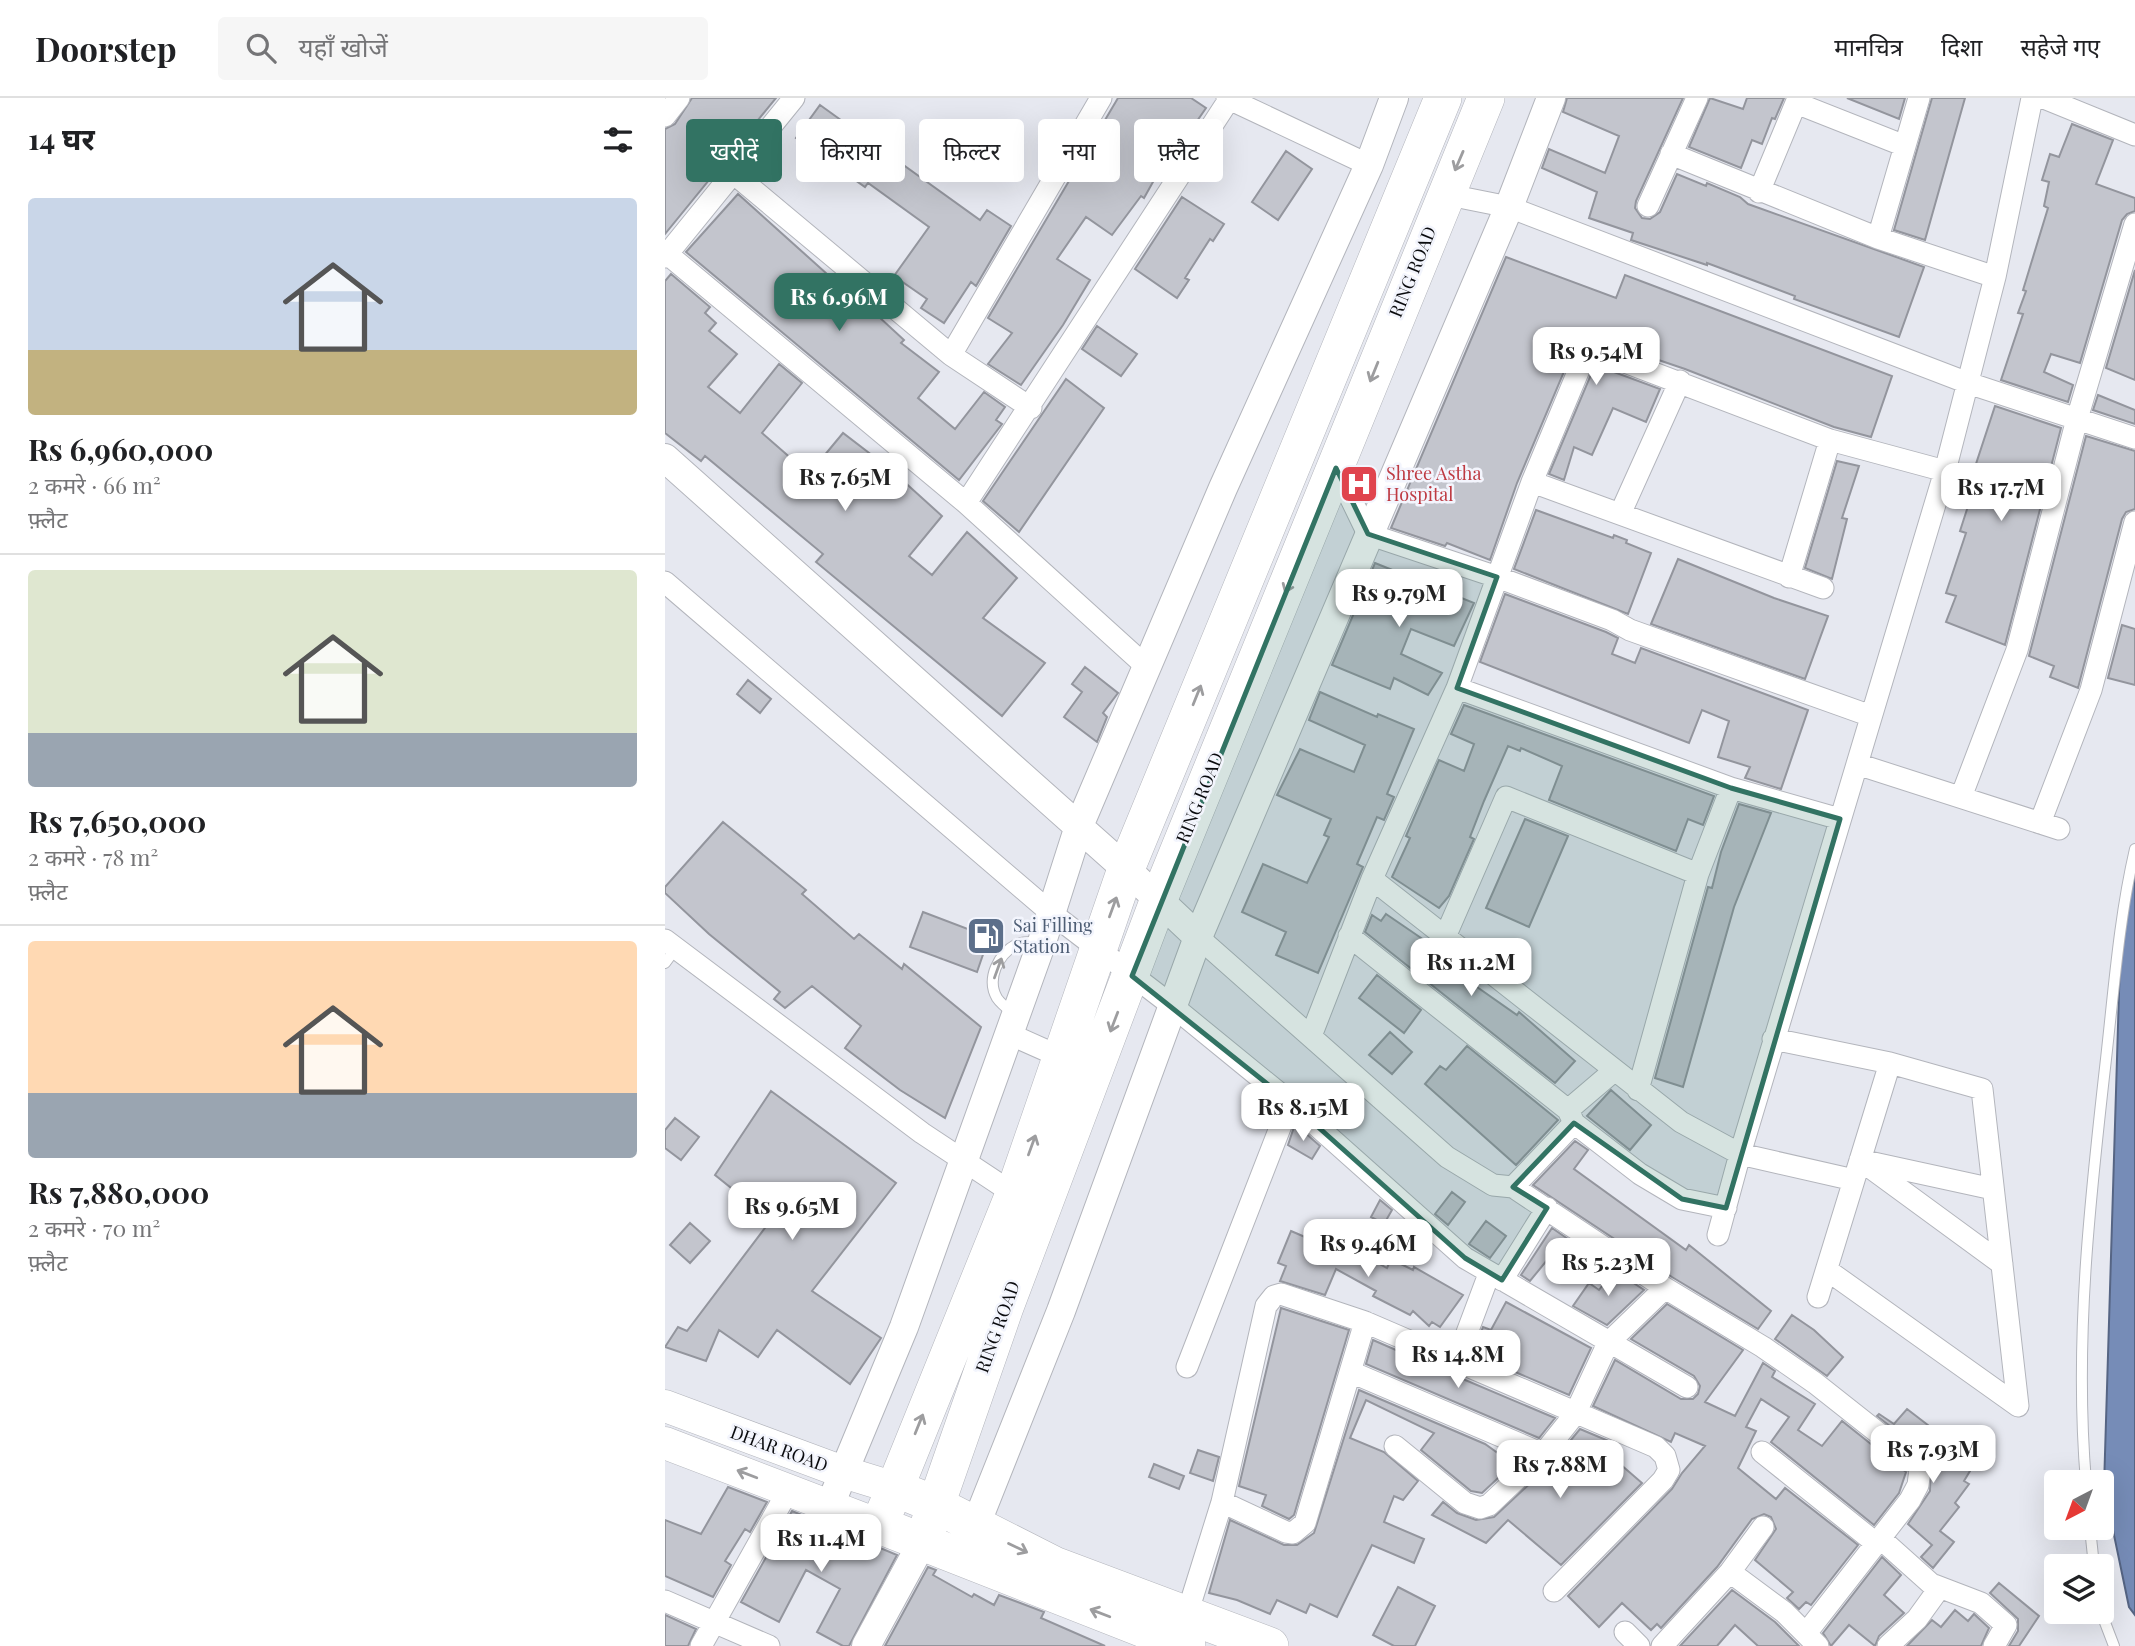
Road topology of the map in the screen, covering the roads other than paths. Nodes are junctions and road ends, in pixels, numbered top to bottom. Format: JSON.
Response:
{"nodes":[{"id":1,"x":680,"y":98,"type":"edge"},
{"id":2,"x":794,"y":98,"type":"edge"},
{"id":3,"x":1101,"y":98,"type":"edge"},
{"id":4,"x":1229,"y":98,"type":"edge"},
{"id":5,"x":1394,"y":98,"type":"edge"},
{"id":6,"x":1443,"y":98,"type":"edge"},
{"id":7,"x":1486,"y":98,"type":"edge"},
{"id":8,"x":1551,"y":98,"type":"edge"},
{"id":9,"x":1697,"y":98,"type":"edge"},
{"id":10,"x":1919,"y":98,"type":"edge"},
{"id":11,"x":2032,"y":98,"type":"edge"},
{"id":12,"x":2044,"y":98,"type":"edge"},
{"id":13,"x":665,"y":116,"type":"edge"},
{"id":14,"x":777,"y":119,"type":"edge"},
{"id":15,"x":2135,"y":135,"type":"edge"},
{"id":16,"x":1905,"y":146,"type":"junction"},
{"id":17,"x":1671,"y":154,"type":"junction"},
{"id":18,"x":1369,"y":165,"type":"junction"},
{"id":19,"x":726,"y":182,"type":"edge"},
{"id":20,"x":744,"y":182,"type":"edge"},
{"id":21,"x":1759,"y":192,"type":"junction"},
{"id":22,"x":1444,"y":194,"type":"junction"},
{"id":23,"x":1648,"y":206,"type":"dead end"},
{"id":24,"x":1509,"y":207,"type":"junction"},
{"id":25,"x":2135,"y":224,"type":"edge"},
{"id":26,"x":1878,"y":238,"type":"junction"},
{"id":27,"x":666,"y":254,"type":"edge"},
{"id":28,"x":1996,"y":277,"type":"junction"},
{"id":29,"x":951,"y":355,"type":"junction"},
{"id":30,"x":1680,"y":381,"type":"junction"},
{"id":31,"x":1968,"y":383,"type":"junction"},
{"id":32,"x":1031,"y":408,"type":"junction"},
{"id":33,"x":2077,"y":419,"type":"junction"},
{"id":34,"x":2135,"y":438,"type":"edge"},
{"id":35,"x":1830,"y":440,"type":"junction"},
{"id":36,"x":665,"y":458,"type":"edge"},
{"id":37,"x":1336,"y":468,"type":"junction"},
{"id":38,"x":1945,"y":471,"type":"junction"},
{"id":39,"x":1532,"y":482,"type":"junction"},
{"id":40,"x":966,"y":503,"type":"junction"},
{"id":41,"x":1621,"y":512,"type":"junction"},
{"id":42,"x":2135,"y":522,"type":"edge"},
{"id":43,"x":1368,"y":534,"type":"junction"},
{"id":44,"x":1497,"y":577,"type":"junction"},
{"id":45,"x":1789,"y":577,"type":"junction"},
{"id":46,"x":665,"y":582,"type":"edge"},
{"id":47,"x":1823,"y":588,"type":"dead end"},
{"id":48,"x":1148,"y":668,"type":"junction"},
{"id":49,"x":1457,"y":688,"type":"junction"},
{"id":50,"x":1871,"y":716,"type":"junction"},
{"id":51,"x":1857,"y":764,"type":"junction"},
{"id":52,"x":1731,"y":788,"type":"junction"},
{"id":53,"x":1961,"y":797,"type":"junction"},
{"id":54,"x":1840,"y":819,"type":"junction"},
{"id":55,"x":1079,"y":826,"type":"junction"},
{"id":56,"x":2135,"y":849,"type":"edge"},
{"id":57,"x":1126,"y":869,"type":"junction"},
{"id":58,"x":1698,"y":874,"type":"junction"},
{"id":59,"x":1372,"y":879,"type":"junction"},
{"id":60,"x":1159,"y":898,"type":"junction"},
{"id":61,"x":1050,"y":912,"type":"junction"},
{"id":62,"x":1349,"y":936,"type":"junction"},
{"id":63,"x":1198,"y":937,"type":"junction"},
{"id":64,"x":1445,"y":937,"type":"junction"},
{"id":65,"x":669,"y":950,"type":"edge"},
{"id":66,"x":1097,"y":950,"type":"junction"},
{"id":67,"x":1132,"y":976,"type":"junction"},
{"id":68,"x":1170,"y":1004,"type":"junction"},
{"id":69,"x":1012,"y":1025,"type":"junction"},
{"id":70,"x":1311,"y":1036,"type":"junction"},
{"id":71,"x":1773,"y":1039,"type":"junction"},
{"id":72,"x":1063,"y":1058,"type":"junction"},
{"id":73,"x":1890,"y":1063,"type":"junction"},
{"id":74,"x":1615,"y":1070,"type":"junction"},
{"id":75,"x":1638,"y":1090,"type":"junction"},
{"id":76,"x":1290,"y":1102,"type":"junction"},
{"id":77,"x":1571,"y":1117,"type":"junction"},
{"id":78,"x":1740,"y":1154,"type":"junction"},
{"id":79,"x":963,"y":1161,"type":"junction"},
{"id":80,"x":1857,"y":1170,"type":"junction"},
{"id":81,"x":1513,"y":1187,"type":"junction"},
{"id":82,"x":1993,"y":1189,"type":"junction"},
{"id":83,"x":1014,"y":1194,"type":"junction"},
{"id":84,"x":1725,"y":1208,"type":"junction"},
{"id":85,"x":1547,"y":1209,"type":"junction"},
{"id":86,"x":1718,"y":1235,"type":"dead end"},
{"id":87,"x":2002,"y":1264,"type":"junction"},
{"id":88,"x":1827,"y":1269,"type":"junction"},
{"id":89,"x":1496,"y":1277,"type":"junction"},
{"id":90,"x":1665,"y":1288,"type":"junction"},
{"id":91,"x":1818,"y":1297,"type":"dead end"},
{"id":92,"x":1365,"y":1322,"type":"junction"},
{"id":93,"x":1608,"y":1343,"type":"junction"},
{"id":94,"x":1457,"y":1362,"type":"junction"},
{"id":95,"x":1187,"y":1367,"type":"dead end"},
{"id":96,"x":1351,"y":1372,"type":"junction"},
{"id":97,"x":1687,"y":1387,"type":"dead end"},
{"id":98,"x":665,"y":1406,"type":"edge"},
{"id":99,"x":1575,"y":1413,"type":"junction"},
{"id":100,"x":665,"y":1443,"type":"edge"},
{"id":101,"x":1395,"y":1446,"type":"dead end"},
{"id":102,"x":1762,"y":1452,"type":"dead end"},
{"id":103,"x":1543,"y":1454,"type":"junction"},
{"id":104,"x":2085,"y":1470,"type":"edge"},
{"id":105,"x":843,"y":1472,"type":"junction"},
{"id":106,"x":895,"y":1488,"type":"junction"},
{"id":107,"x":789,"y":1489,"type":"junction"},
{"id":108,"x":1222,"y":1503,"type":"junction"},
{"id":109,"x":829,"y":1505,"type":"junction"},
{"id":110,"x":936,"y":1505,"type":"junction"},
{"id":111,"x":879,"y":1525,"type":"junction"},
{"id":112,"x":975,"y":1527,"type":"junction"},
{"id":113,"x":1763,"y":1527,"type":"dead end"},
{"id":114,"x":923,"y":1541,"type":"junction"},
{"id":115,"x":1879,"y":1541,"type":"junction"},
{"id":116,"x":1730,"y":1572,"type":"junction"},
{"id":117,"x":1934,"y":1585,"type":"junction"},
{"id":118,"x":1554,"y":1591,"type":"dead end"},
{"id":119,"x":665,"y":1601,"type":"edge"},
{"id":120,"x":715,"y":1623,"type":"junction"},
{"id":121,"x":2106,"y":1624,"type":"edge"},
{"id":122,"x":1183,"y":1635,"type":"edge"},
{"id":123,"x":1136,"y":1637,"type":"edge"},
{"id":124,"x":1812,"y":1639,"type":"edge"},
{"id":125,"x":701,"y":1646,"type":"edge"},
{"id":126,"x":769,"y":1646,"type":"edge"},
{"id":127,"x":866,"y":1646,"type":"edge"},
{"id":128,"x":1271,"y":1646,"type":"edge"},
{"id":129,"x":1662,"y":1646,"type":"edge"},
{"id":130,"x":1888,"y":1646,"type":"edge"},
{"id":131,"x":1994,"y":1646,"type":"edge"},
{"id":132,"x":2114,"y":1646,"type":"edge"}],
"edges":[{"from":1,"to":13,"type":"street"},
{"from":2,"to":14,"type":"street"},
{"from":3,"to":29,"type":"street"},
{"from":4,"to":18,"type":"street"},
{"from":4,"to":32,"type":"street"},
{"from":5,"to":18,"type":"street"},
{"from":57,"to":6,"type":"highway","name":"RING ROAD","one_way":true},
{"from":7,"to":22,"type":"highway","name":"RING ROAD","one_way":true},
{"from":8,"to":24,"type":"street"},
{"from":9,"to":17,"type":"street"},
{"from":10,"to":16,"type":"street"},
{"from":11,"to":28,"type":"street"},
{"from":12,"to":15,"type":"street"},
{"from":16,"to":21,"type":"street"},
{"from":16,"to":26,"type":"street"},
{"from":17,"to":21,"type":"street"},
{"from":17,"to":23,"type":"street"},
{"from":18,"to":48,"type":"street"},
{"from":19,"to":27,"type":"street"},
{"from":20,"to":29,"type":"street"},
{"from":21,"to":26,"type":"street"},
{"from":22,"to":24,"type":"street"},
{"from":22,"to":37,"type":"highway","name":"RING ROAD","one_way":true},
{"from":24,"to":31,"type":"street"},
{"from":24,"to":43,"type":"street"},
{"from":25,"to":33,"type":"street"},
{"from":26,"to":28,"type":"street"},
{"from":27,"to":40,"type":"street"},
{"from":28,"to":31,"type":"street"},
{"from":29,"to":32,"type":"street"},
{"from":30,"to":35,"type":"street"},
{"from":30,"to":39,"type":"street"},
{"from":30,"to":41,"type":"street"},
{"from":31,"to":33,"type":"street"},
{"from":31,"to":38,"type":"street"},
{"from":32,"to":40,"type":"street"},
{"from":33,"to":34,"type":"street"},
{"from":33,"to":53,"type":"street"},
{"from":35,"to":38,"type":"street"},
{"from":35,"to":45,"type":"street"},
{"from":36,"to":55,"type":"street"},
{"from":37,"to":43,"type":"street"},
{"from":37,"to":60,"type":"highway","name":"RING ROAD","one_way":true},
{"from":38,"to":50,"type":"street"},
{"from":39,"to":41,"type":"street"},
{"from":39,"to":44,"type":"street"},
{"from":40,"to":48,"type":"street"},
{"from":41,"to":45,"type":"street"},
{"from":42,"to":53,"type":"street"},
{"from":43,"to":44,"type":"street"},
{"from":43,"to":63,"type":"street"},
{"from":44,"to":49,"type":"street"},
{"from":44,"to":50,"type":"street"},
{"from":45,"to":47,"type":"street"},
{"from":46,"to":61,"type":"street"},
{"from":48,"to":55,"type":"street"},
{"from":49,"to":52,"type":"street"},
{"from":49,"to":59,"type":"street"},
{"from":50,"to":51,"type":"street"},
{"from":51,"to":53,"type":"street"},
{"from":51,"to":54,"type":"street"},
{"from":52,"to":54,"type":"street"},
{"from":52,"to":58,"type":"street"},
{"from":54,"to":71,"type":"street"},
{"from":55,"to":57,"type":"street"},
{"from":55,"to":61,"type":"street"},
{"from":56,"to":104,"type":"lane"},
{"from":57,"to":60,"type":"street"},
{"from":66,"to":57,"type":"highway","name":"RING ROAD","one_way":true},
{"from":58,"to":64,"type":"street"},
{"from":58,"to":75,"type":"street"},
{"from":59,"to":62,"type":"street"},
{"from":59,"to":64,"type":"street"},
{"from":60,"to":63,"type":"street"},
{"from":60,"to":67,"type":"highway","name":"RING ROAD"},
{"from":61,"to":66,"type":"street"},
{"from":61,"to":69,"type":"street"},
{"from":62,"to":70,"type":"street"},
{"from":62,"to":77,"type":"street"},
{"from":63,"to":68,"type":"street"},
{"from":63,"to":70,"type":"street"},
{"from":64,"to":74,"type":"street"},
{"from":65,"to":79,"type":"street"},
{"from":66,"to":67,"type":"street"},
{"from":66,"to":72,"type":"highway","name":"RING ROAD"},
{"from":67,"to":68,"type":"street"},
{"from":67,"to":110,"type":"highway","name":"RING ROAD","one_way":true},
{"from":68,"to":76,"type":"street"},
{"from":68,"to":112,"type":"street"},
{"from":69,"to":72,"type":"street"},
{"from":69,"to":79,"type":"street"},
{"from":70,"to":81,"type":"street"},
{"from":71,"to":73,"type":"street"},
{"from":71,"to":78,"type":"street"},
{"from":83,"to":72,"type":"highway","name":"RING ROAD","one_way":true},
{"from":73,"to":80,"type":"street"},
{"from":73,"to":82,"type":"street"},
{"from":74,"to":75,"type":"street"},
{"from":74,"to":77,"type":"street"},
{"from":75,"to":78,"type":"street"},
{"from":76,"to":89,"type":"street"},
{"from":76,"to":95,"type":"street"},
{"from":77,"to":81,"type":"street"},
{"from":77,"to":84,"type":"street"},
{"from":78,"to":80,"type":"street"},
{"from":78,"to":84,"type":"street"},
{"from":79,"to":83,"type":"street"},
{"from":79,"to":105,"type":"street"},
{"from":80,"to":82,"type":"street"},
{"from":80,"to":87,"type":"street"},
{"from":80,"to":88,"type":"street"},
{"from":81,"to":85,"type":"street"},
{"from":82,"to":87,"type":"street"},
{"from":106,"to":83,"type":"highway","name":"RING ROAD","one_way":true},
{"from":84,"to":86,"type":"street"},
{"from":85,"to":89,"type":"street"},
{"from":85,"to":90,"type":"street"},
{"from":87,"to":88,"type":"street"},
{"from":88,"to":91,"type":"street"},
{"from":89,"to":93,"type":"street"},
{"from":89,"to":94,"type":"street"},
{"from":90,"to":93,"type":"street"},
{"from":90,"to":115,"type":"street"},
{"from":92,"to":94,"type":"street"},
{"from":92,"to":96,"type":"street"},
{"from":92,"to":108,"type":"street"},
{"from":93,"to":97,"type":"street"},
{"from":93,"to":99,"type":"street"},
{"from":94,"to":99,"type":"street"},
{"from":96,"to":103,"type":"street"},
{"from":96,"to":108,"type":"street"},
{"from":98,"to":105,"type":"main road","name":"DHAR ROAD"},
{"from":99,"to":103,"type":"street"},
{"from":99,"to":118,"type":"street"},
{"from":107,"to":100,"type":"main road","name":"DHAR ROAD","one_way":true},
{"from":101,"to":103,"type":"street"},
{"from":102,"to":115,"type":"street"},
{"from":105,"to":106,"type":"main road","name":"DHAR ROAD"},
{"from":105,"to":109,"type":"street"},
{"from":106,"to":110,"type":"highway"},
{"from":106,"to":111,"type":"highway","name":"RING ROAD"},
{"from":107,"to":109,"type":"main road","name":"DHAR ROAD"},
{"from":107,"to":120,"type":"street"},
{"from":108,"to":122,"type":"street"},
{"from":109,"to":111,"type":"main road","name":"DHAR ROAD"},
{"from":110,"to":112,"type":"highway"},
{"from":110,"to":114,"type":"highway","name":"RING ROAD"},
{"from":111,"to":114,"type":"highway"},
{"from":112,"to":122,"type":"highway","one_way":true},
{"from":113,"to":116,"type":"street"},
{"from":123,"to":114,"type":"highway","one_way":true},
{"from":114,"to":127,"type":"street"},
{"from":115,"to":117,"type":"street"},
{"from":115,"to":124,"type":"street"},
{"from":116,"to":124,"type":"street"},
{"from":116,"to":129,"type":"street"},
{"from":117,"to":130,"type":"street"},
{"from":117,"to":131,"type":"street"},
{"from":119,"to":120,"type":"street"},
{"from":120,"to":125,"type":"street"},
{"from":120,"to":126,"type":"street"},
{"from":121,"to":132,"type":"lane"},
{"from":122,"to":123,"type":"highway"},
{"from":122,"to":128,"type":"highway"}]}
